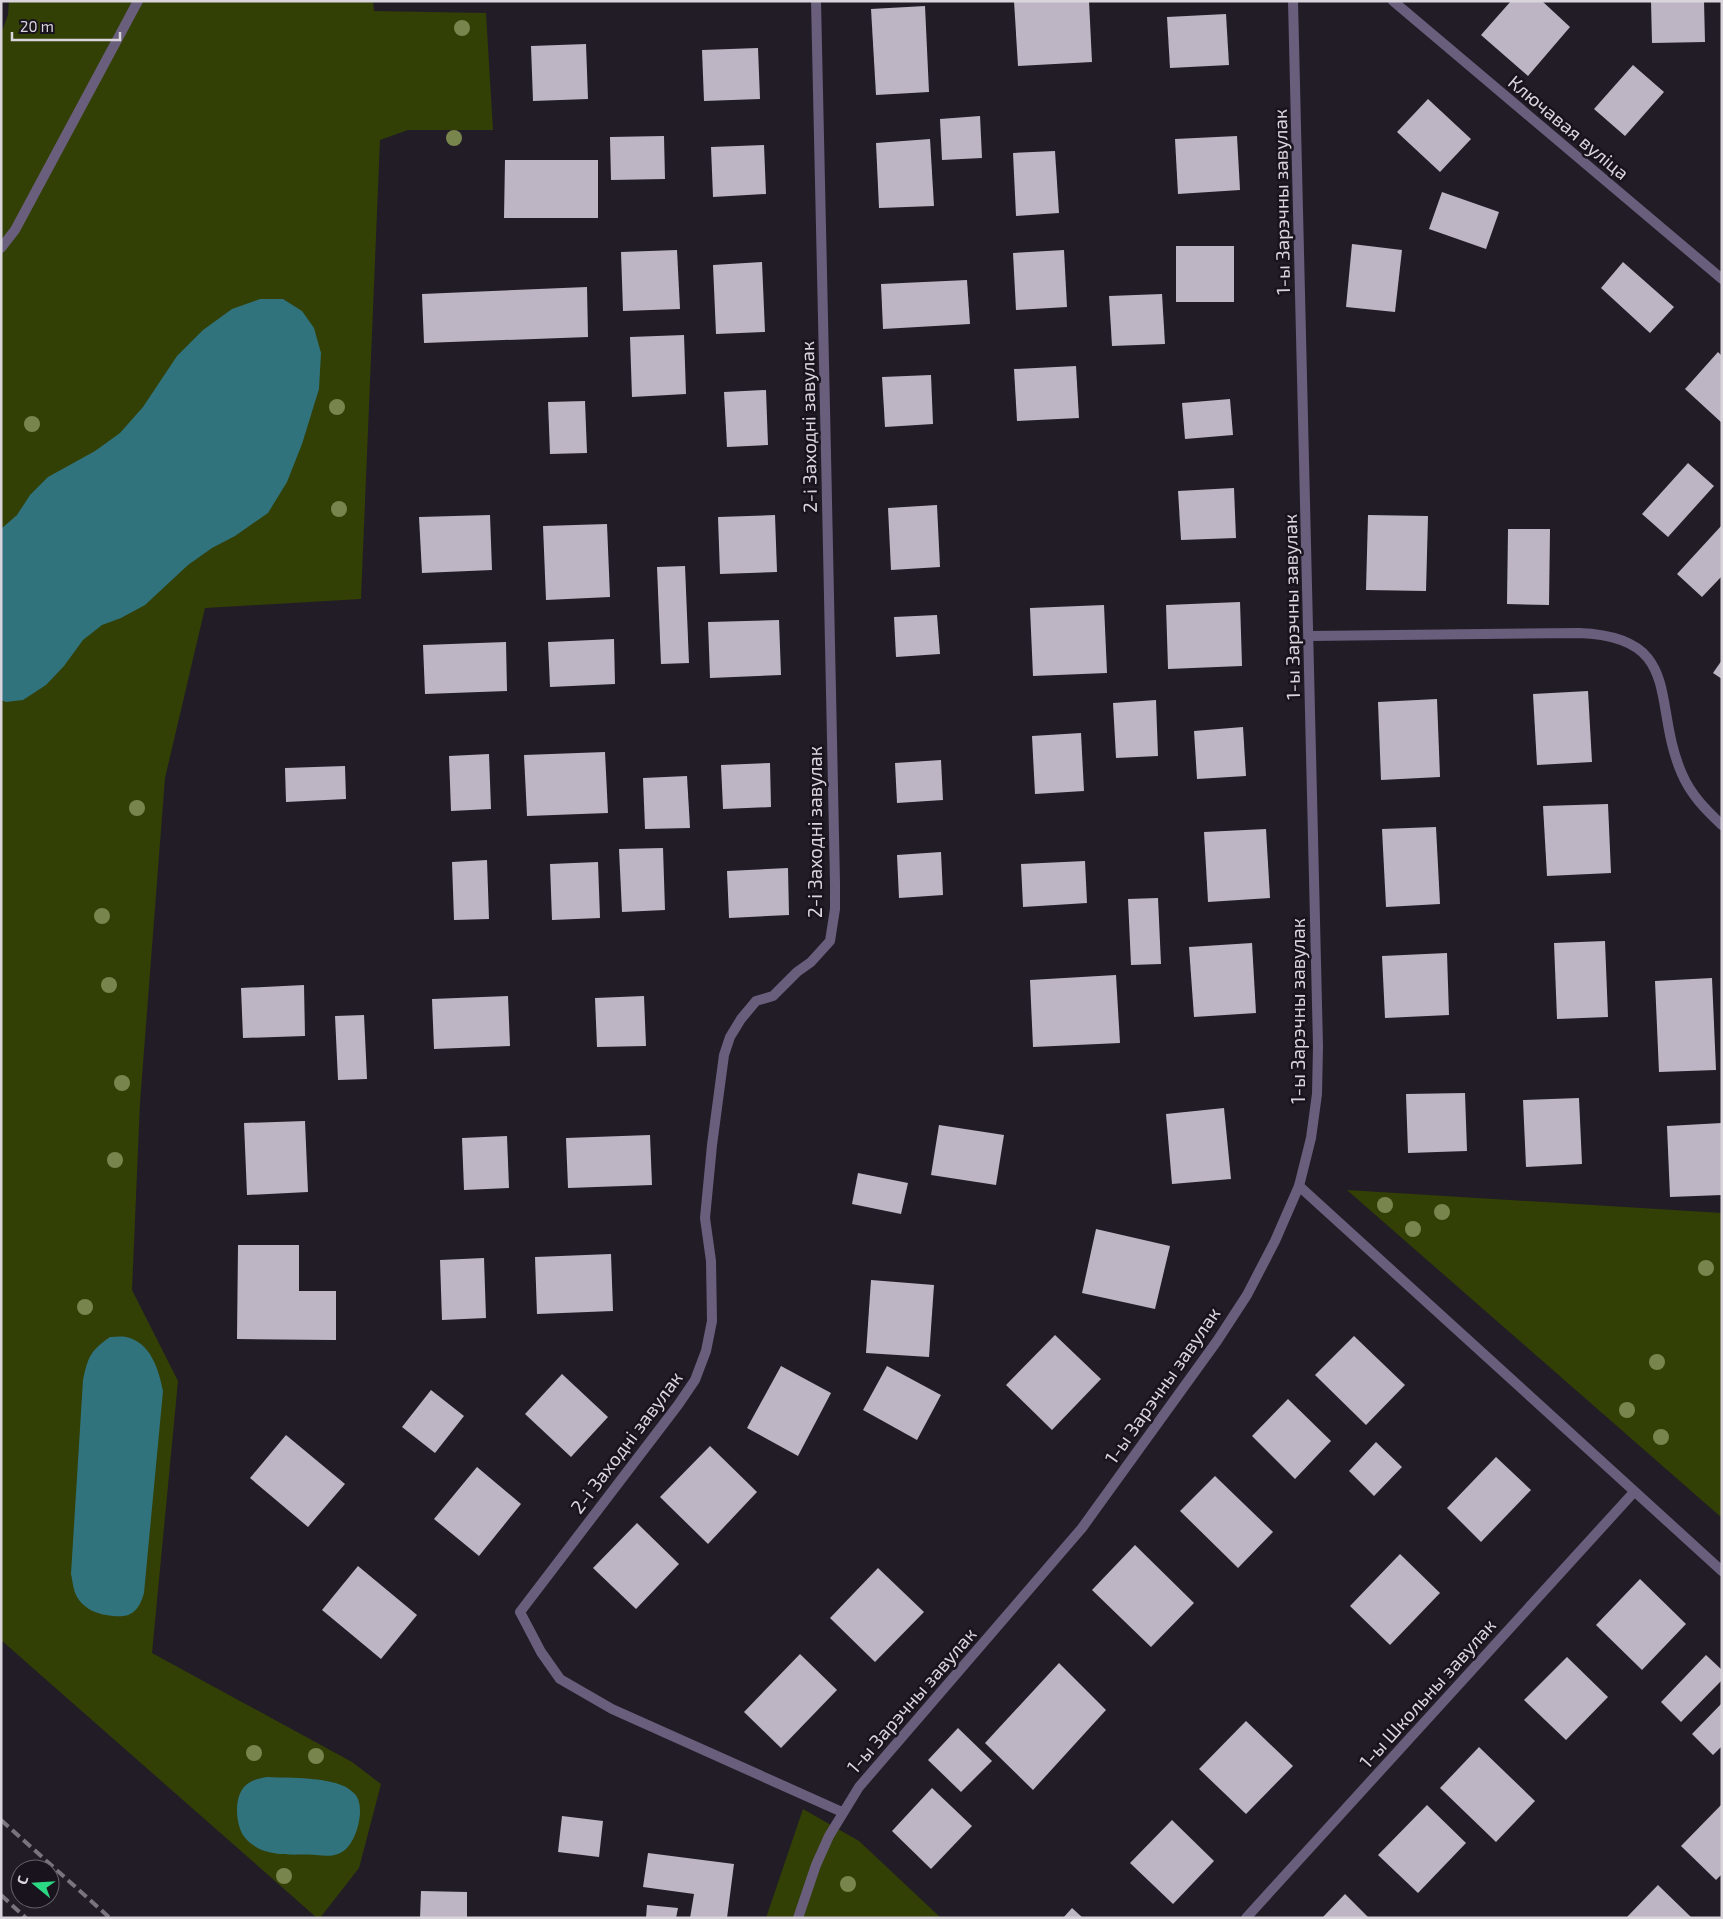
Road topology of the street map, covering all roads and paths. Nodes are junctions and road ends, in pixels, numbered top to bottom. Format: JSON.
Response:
{"nodes":[{"id":1,"x":138,"y":1,"type":"edge"},
{"id":2,"x":816,"y":1,"type":"edge"},
{"id":3,"x":1293,"y":1,"type":"edge"},
{"id":4,"x":1393,"y":1,"type":"edge"},
{"id":5,"x":1,"y":248,"type":"edge"},
{"id":6,"x":1722,"y":279,"type":"edge"},
{"id":7,"x":1309,"y":636,"type":"junction"},
{"id":8,"x":1722,"y":825,"type":"edge"},
{"id":9,"x":1299,"y":1186,"type":"junction"},
{"id":10,"x":1634,"y":1492,"type":"junction"},
{"id":11,"x":1722,"y":1571,"type":"edge"},
{"id":12,"x":842,"y":1812,"type":"junction"},
{"id":13,"x":798,"y":1918,"type":"edge"},
{"id":14,"x":1246,"y":1918,"type":"edge"}],
"edges":[{"from":1,"to":5,"type":"street"},
{"from":2,"to":12,"type":"street","name":"2-і Заходні завулак"},
{"from":3,"to":7,"type":"street","name":"1-ы Зарэчны завулак"},
{"from":4,"to":6,"type":"street","name":"Ключавая вуліца"},
{"from":7,"to":8,"type":"street"},
{"from":7,"to":9,"type":"street","name":"1-ы Зарэчны завулак"},
{"from":9,"to":10,"type":"street"},
{"from":9,"to":12,"type":"street","name":"1-ы Зарэчны завулак"},
{"from":10,"to":11,"type":"street"},
{"from":10,"to":14,"type":"street","name":"1-ы Школьны завулак"},
{"from":12,"to":13,"type":"street","name":"1-ы Зарэчны завулак"}]}
